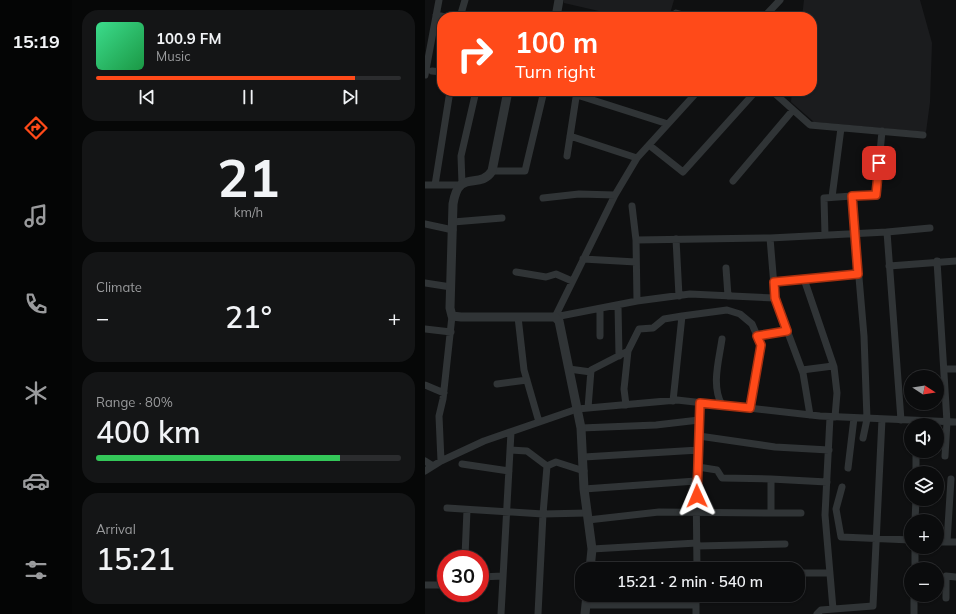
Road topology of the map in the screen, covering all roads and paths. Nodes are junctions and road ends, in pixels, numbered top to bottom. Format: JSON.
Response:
{"nodes":[{"id":1,"x":439,"y":0,"type":"edge"},
{"id":2,"x":465,"y":0,"type":"edge"},
{"id":3,"x":559,"y":0,"type":"edge"},
{"id":4,"x":780,"y":0,"type":"edge"},
{"id":5,"x":437,"y":12,"type":"edge"},
{"id":6,"x":461,"y":12,"type":"edge"},
{"id":7,"x":557,"y":12,"type":"edge"},
{"id":8,"x":769,"y":12,"type":"edge"},
{"id":9,"x":437,"y":15,"type":"edge"},
{"id":10,"x":433,"y":32,"type":"junction"},
{"id":11,"x":425,"y":33,"type":"edge"},
{"id":12,"x":432,"y":71,"type":"dead end"},
{"id":13,"x":437,"y":72,"type":"edge"},
{"id":14,"x":425,"y":75,"type":"edge"},
{"id":15,"x":449,"y":96,"type":"edge"},
{"id":16,"x":474,"y":96,"type":"edge"},
{"id":17,"x":506,"y":96,"type":"edge"},
{"id":18,"x":543,"y":96,"type":"edge"},
{"id":19,"x":577,"y":96,"type":"edge"},
{"id":20,"x":586,"y":96,"type":"edge"},
{"id":21,"x":692,"y":96,"type":"edge"},
{"id":22,"x":751,"y":96,"type":"edge"},
{"id":23,"x":777,"y":96,"type":"edge"},
{"id":24,"x":793,"y":110,"type":"junction"},
{"id":25,"x":668,"y":124,"type":"junction"},
{"id":26,"x":841,"y":128,"type":"junction"},
{"id":27,"x":882,"y":132,"type":"junction"},
{"id":28,"x":923,"y":135,"type":"dead end"},
{"id":29,"x":570,"y":136,"type":"junction"},
{"id":30,"x":649,"y":145,"type":"junction"},
{"id":31,"x":567,"y":156,"type":"dead end"},
{"id":32,"x":637,"y":158,"type":"junction"},
{"id":33,"x":492,"y":171,"type":"junction"},
{"id":34,"x":733,"y":181,"type":"dead end"},
{"id":35,"x":460,"y":184,"type":"junction"},
{"id":36,"x":425,"y":186,"type":"edge"},
{"id":37,"x":435,"y":186,"type":"junction"},
{"id":38,"x":615,"y":195,"type":"junction"},
{"id":39,"x":852,"y":196,"type":"junction"},
{"id":40,"x":833,"y":197,"type":"junction"},
{"id":41,"x":543,"y":198,"type":"dead end"},
{"id":42,"x":632,"y":206,"type":"dead end"},
{"id":43,"x":502,"y":218,"type":"dead end"},
{"id":44,"x":425,"y":224,"type":"edge"},
{"id":45,"x":453,"y":226,"type":"junction"},
{"id":46,"x":930,"y":228,"type":"dead end"},
{"id":47,"x":887,"y":232,"type":"junction"},
{"id":48,"x":855,"y":234,"type":"junction"},
{"id":49,"x":825,"y":235,"type":"junction"},
{"id":50,"x":770,"y":238,"type":"junction"},
{"id":51,"x":636,"y":240,"type":"junction"},
{"id":52,"x":676,"y":240,"type":"junction"},
{"id":53,"x":583,"y":259,"type":"junction"},
{"id":54,"x":937,"y":261,"type":"junction"},
{"id":55,"x":956,"y":261,"type":"edge"},
{"id":56,"x":637,"y":262,"type":"junction"},
{"id":57,"x":889,"y":266,"type":"junction"},
{"id":58,"x":726,"y":268,"type":"dead end"},
{"id":59,"x":516,"y":272,"type":"dead end"},
{"id":60,"x":858,"y":274,"type":"junction"},
{"id":61,"x":804,"y":279,"type":"junction"},
{"id":62,"x":572,"y":280,"type":"junction"},
{"id":63,"x":774,"y":282,"type":"junction"},
{"id":64,"x":425,"y":283,"type":"edge"},
{"id":65,"x":451,"y":287,"type":"junction"},
{"id":66,"x":679,"y":296,"type":"junction"},
{"id":67,"x":728,"y":296,"type":"junction"},
{"id":68,"x":775,"y":298,"type":"junction"},
{"id":69,"x":637,"y":301,"type":"junction"},
{"id":70,"x":618,"y":305,"type":"junction"},
{"id":71,"x":600,"y":308,"type":"junction"},
{"id":72,"x":453,"y":316,"type":"junction"},
{"id":73,"x":682,"y":316,"type":"junction"},
{"id":74,"x":555,"y":317,"type":"junction"},
{"id":75,"x":518,"y":318,"type":"junction"},
{"id":76,"x":425,"y":329,"type":"edge"},
{"id":77,"x":787,"y":331,"type":"junction"},
{"id":78,"x":451,"y":332,"type":"junction"},
{"id":79,"x":600,"y":336,"type":"dead end"},
{"id":80,"x":757,"y":336,"type":"junction"},
{"id":81,"x":722,"y":339,"type":"dead end"},
{"id":82,"x":628,"y":351,"type":"junction"},
{"id":83,"x":619,"y":356,"type":"junction"},
{"id":84,"x":833,"y":366,"type":"junction"},
{"id":85,"x":569,"y":369,"type":"junction"},
{"id":86,"x":944,"y":369,"type":"junction"},
{"id":87,"x":956,"y":369,"type":"edge"},
{"id":88,"x":802,"y":370,"type":"junction"},
{"id":89,"x":591,"y":372,"type":"junction"},
{"id":90,"x":527,"y":380,"type":"junction"},
{"id":91,"x":497,"y":384,"type":"dead end"},
{"id":92,"x":425,"y":385,"type":"edge"},
{"id":93,"x":444,"y":393,"type":"junction"},
{"id":94,"x":673,"y":401,"type":"junction"},
{"id":95,"x":700,"y":403,"type":"junction"},
{"id":96,"x":626,"y":405,"type":"junction"},
{"id":97,"x":722,"y":405,"type":"junction"},
{"id":98,"x":587,"y":408,"type":"junction"},
{"id":99,"x":750,"y":408,"type":"junction"},
{"id":100,"x":577,"y":410,"type":"junction"},
{"id":101,"x":810,"y":415,"type":"junction"},
{"id":102,"x":832,"y":417,"type":"junction"},
{"id":103,"x":854,"y":418,"type":"junction"},
{"id":104,"x":867,"y":418,"type":"junction"},
{"id":105,"x":882,"y":419,"type":"junction"},
{"id":106,"x":699,"y":420,"type":"junction"},
{"id":107,"x":901,"y":420,"type":"junction"},
{"id":108,"x":904,"y":421,"type":"edge"},
{"id":109,"x":539,"y":422,"type":"junction"},
{"id":110,"x":944,"y":422,"type":"edge"},
{"id":111,"x":947,"y":422,"type":"junction"},
{"id":112,"x":956,"y":422,"type":"edge"},
{"id":113,"x":581,"y":428,"type":"junction"},
{"id":114,"x":511,"y":432,"type":"junction"},
{"id":115,"x":699,"y":436,"type":"junction"},
{"id":116,"x":863,"y":438,"type":"dead end"},
{"id":117,"x":510,"y":450,"type":"junction"},
{"id":118,"x":699,"y":450,"type":"junction"},
{"id":119,"x":829,"y":450,"type":"junction"},
{"id":120,"x":945,"y":456,"type":"dead end"},
{"id":121,"x":583,"y":457,"type":"junction"},
{"id":122,"x":425,"y":461,"type":"edge"},
{"id":123,"x":441,"y":461,"type":"junction"},
{"id":124,"x":462,"y":464,"type":"dead end"},
{"id":125,"x":433,"y":466,"type":"junction"},
{"id":126,"x":547,"y":466,"type":"junction"},
{"id":127,"x":698,"y":467,"type":"junction"},
{"id":128,"x":848,"y":468,"type":"dead end"},
{"id":129,"x":425,"y":471,"type":"edge"},
{"id":130,"x":509,"y":471,"type":"junction"},
{"id":131,"x":584,"y":471,"type":"junction"},
{"id":132,"x":771,"y":479,"type":"junction"},
{"id":133,"x":951,"y":480,"type":"dead end"},
{"id":134,"x":696,"y":481,"type":"junction"},
{"id":135,"x":827,"y":482,"type":"junction"},
{"id":136,"x":842,"y":487,"type":"dead end"},
{"id":137,"x":584,"y":490,"type":"junction"},
{"id":138,"x":447,"y":508,"type":"dead end"},
{"id":139,"x":467,"y":510,"type":"junction"},
{"id":140,"x":697,"y":512,"type":"junction"},
{"id":141,"x":506,"y":513,"type":"junction"},
{"id":142,"x":771,"y":513,"type":"junction"},
{"id":143,"x":801,"y":513,"type":"dead end"},
{"id":144,"x":543,"y":514,"type":"junction"},
{"id":145,"x":588,"y":517,"type":"junction"},
{"id":146,"x":876,"y":539,"type":"junction"},
{"id":147,"x":904,"y":540,"type":"edge"},
{"id":148,"x":947,"y":542,"type":"joint"},
{"id":149,"x":956,"y":542,"type":"edge"},
{"id":150,"x":697,"y":544,"type":"junction"},
{"id":151,"x":785,"y":544,"type":"dead end"},
{"id":152,"x":592,"y":549,"type":"junction"},
{"id":153,"x":465,"y":550,"type":"edge"},
{"id":154,"x":591,"y":562,"type":"edge"},
{"id":155,"x":697,"y":562,"type":"edge"},
{"id":156,"x":830,"y":572,"type":"junction"},
{"id":157,"x":805,"y":573,"type":"edge"},
{"id":158,"x":503,"y":576,"type":"junction"},
{"id":159,"x":489,"y":577,"type":"edge"},
{"id":160,"x":956,"y":577,"type":"edge"},
{"id":161,"x":425,"y":585,"type":"edge"},
{"id":162,"x":437,"y":585,"type":"edge"},
{"id":163,"x":946,"y":598,"type":"dead end"},
{"id":164,"x":914,"y":602,"type":"edge"},
{"id":165,"x":696,"y":605,"type":"joint"},
{"id":166,"x":585,"y":610,"type":"edge"},
{"id":167,"x":833,"y":610,"type":"junction"},
{"id":168,"x":501,"y":614,"type":"edge"},
{"id":169,"x":538,"y":614,"type":"edge"},
{"id":170,"x":696,"y":614,"type":"edge"},
{"id":171,"x":817,"y":614,"type":"edge"},
{"id":172,"x":914,"y":614,"type":"edge"}],
"edges":[{"from":1,"to":5,"type":"street"},
{"from":2,"to":6,"type":"street"},
{"from":3,"to":7,"type":"street"},
{"from":4,"to":8,"type":"street"},
{"from":9,"to":10,"type":"street"},
{"from":10,"to":11,"type":"street"},
{"from":10,"to":14,"type":"street"},
{"from":12,"to":13,"type":"street"},
{"from":15,"to":37,"type":"street"},
{"from":16,"to":35,"type":"street"},
{"from":17,"to":33,"type":"street"},
{"from":18,"to":33,"type":"street"},
{"from":19,"to":29,"type":"street"},
{"from":20,"to":25,"type":"street"},
{"from":21,"to":25,"type":"street"},
{"from":22,"to":30,"type":"street"},
{"from":23,"to":24,"type":"street"},
{"from":24,"to":26,"type":"street"},
{"from":24,"to":34,"type":"street"},
{"from":25,"to":30,"type":"street"},
{"from":26,"to":27,"type":"street"},
{"from":26,"to":40,"type":"street"},
{"from":27,"to":28,"type":"street"},
{"from":27,"to":39,"type":"street"},
{"from":29,"to":31,"type":"street"},
{"from":29,"to":32,"type":"street"},
{"from":30,"to":32,"type":"street"},
{"from":32,"to":38,"type":"street"},
{"from":33,"to":35,"type":"street"},
{"from":35,"to":37,"type":"street"},
{"from":35,"to":45,"type":"street"},
{"from":36,"to":37,"type":"street"},
{"from":38,"to":41,"type":"street"},
{"from":38,"to":53,"type":"street"},
{"from":39,"to":40,"type":"street"},
{"from":39,"to":48,"type":"street"},
{"from":40,"to":49,"type":"street"},
{"from":42,"to":51,"type":"street"},
{"from":43,"to":45,"type":"street"},
{"from":44,"to":45,"type":"street"},
{"from":45,"to":65,"type":"street"},
{"from":46,"to":47,"type":"street"},
{"from":47,"to":48,"type":"street"},
{"from":47,"to":57,"type":"street"},
{"from":48,"to":49,"type":"street"},
{"from":48,"to":60,"type":"street"},
{"from":49,"to":50,"type":"street"},
{"from":50,"to":52,"type":"street"},
{"from":50,"to":63,"type":"street"},
{"from":51,"to":52,"type":"street"},
{"from":51,"to":56,"type":"street"},
{"from":52,"to":66,"type":"street"},
{"from":53,"to":56,"type":"street"},
{"from":53,"to":62,"type":"street"},
{"from":54,"to":55,"type":"street"},
{"from":54,"to":57,"type":"street"},
{"from":54,"to":86,"type":"street"},
{"from":56,"to":69,"type":"street"},
{"from":57,"to":107,"type":"street"},
{"from":58,"to":67,"type":"street"},
{"from":59,"to":62,"type":"street"},
{"from":60,"to":61,"type":"street"},
{"from":60,"to":104,"type":"street"},
{"from":61,"to":63,"type":"street"},
{"from":61,"to":84,"type":"street"},
{"from":62,"to":74,"type":"street"},
{"from":63,"to":68,"type":"street"},
{"from":64,"to":65,"type":"street"},
{"from":65,"to":72,"type":"street"},
{"from":66,"to":67,"type":"street"},
{"from":66,"to":69,"type":"street"},
{"from":67,"to":68,"type":"street"},
{"from":68,"to":77,"type":"street"},
{"from":69,"to":70,"type":"street"},
{"from":70,"to":71,"type":"street"},
{"from":70,"to":83,"type":"street"},
{"from":71,"to":74,"type":"street"},
{"from":71,"to":79,"type":"street"},
{"from":72,"to":75,"type":"street"},
{"from":72,"to":78,"type":"street"},
{"from":73,"to":80,"type":"street"},
{"from":73,"to":82,"type":"street"},
{"from":73,"to":94,"type":"street"},
{"from":74,"to":75,"type":"street"},
{"from":74,"to":85,"type":"street"},
{"from":75,"to":90,"type":"street"},
{"from":76,"to":78,"type":"street"},
{"from":77,"to":80,"type":"street"},
{"from":77,"to":88,"type":"street"},
{"from":78,"to":93,"type":"street"},
{"from":80,"to":99,"type":"street"},
{"from":81,"to":97,"type":"street"},
{"from":82,"to":83,"type":"street"},
{"from":82,"to":96,"type":"street"},
{"from":83,"to":89,"type":"street"},
{"from":84,"to":88,"type":"street"},
{"from":84,"to":102,"type":"street"},
{"from":85,"to":89,"type":"street"},
{"from":85,"to":100,"type":"street"},
{"from":86,"to":87,"type":"street"},
{"from":86,"to":111,"type":"street"},
{"from":88,"to":101,"type":"street"},
{"from":89,"to":98,"type":"street"},
{"from":90,"to":91,"type":"street"},
{"from":90,"to":109,"type":"street"},
{"from":92,"to":93,"type":"street"},
{"from":93,"to":123,"type":"street"},
{"from":94,"to":95,"type":"street"},
{"from":94,"to":96,"type":"street"},
{"from":95,"to":97,"type":"street"},
{"from":95,"to":106,"type":"street"},
{"from":96,"to":98,"type":"street"},
{"from":97,"to":99,"type":"street"},
{"from":98,"to":100,"type":"street"},
{"from":99,"to":101,"type":"street"},
{"from":100,"to":109,"type":"street"},
{"from":100,"to":113,"type":"street"},
{"from":101,"to":102,"type":"street"},
{"from":102,"to":103,"type":"street"},
{"from":102,"to":119,"type":"street"},
{"from":103,"to":104,"type":"street"},
{"from":103,"to":128,"type":"street"},
{"from":104,"to":105,"type":"street"},
{"from":104,"to":116,"type":"street"},
{"from":105,"to":107,"type":"street"},
{"from":105,"to":146,"type":"street"},
{"from":106,"to":113,"type":"street"},
{"from":106,"to":115,"type":"street"},
{"from":107,"to":108,"type":"street"},
{"from":109,"to":114,"type":"street"},
{"from":110,"to":111,"type":"street"},
{"from":111,"to":112,"type":"street"},
{"from":111,"to":120,"type":"street"},
{"from":113,"to":121,"type":"street"},
{"from":114,"to":117,"type":"street"},
{"from":114,"to":123,"type":"street"},
{"from":115,"to":118,"type":"street"},
{"from":115,"to":119,"type":"street"},
{"from":117,"to":126,"type":"street"},
{"from":117,"to":130,"type":"street"},
{"from":118,"to":121,"type":"street"},
{"from":118,"to":127,"type":"street"},
{"from":119,"to":135,"type":"street"},
{"from":121,"to":131,"type":"street"},
{"from":122,"to":125,"type":"street"},
{"from":123,"to":125,"type":"street"},
{"from":124,"to":130,"type":"street"},
{"from":125,"to":129,"type":"street"},
{"from":126,"to":131,"type":"street"},
{"from":126,"to":144,"type":"street"},
{"from":127,"to":132,"type":"street"},
{"from":127,"to":134,"type":"street"},
{"from":130,"to":141,"type":"street"},
{"from":131,"to":137,"type":"street"},
{"from":132,"to":135,"type":"street"},
{"from":132,"to":142,"type":"street"},
{"from":133,"to":148,"type":"street"},
{"from":134,"to":137,"type":"street"},
{"from":134,"to":140,"type":"street"},
{"from":135,"to":156,"type":"street"},
{"from":136,"to":146,"type":"street"},
{"from":137,"to":145,"type":"street"},
{"from":138,"to":139,"type":"street"},
{"from":139,"to":141,"type":"street"},
{"from":139,"to":153,"type":"street"},
{"from":140,"to":142,"type":"street"},
{"from":140,"to":145,"type":"street"},
{"from":140,"to":150,"type":"street"},
{"from":141,"to":144,"type":"street"},
{"from":141,"to":158,"type":"street"},
{"from":142,"to":143,"type":"street"},
{"from":144,"to":145,"type":"street"},
{"from":144,"to":169,"type":"street"},
{"from":145,"to":152,"type":"street"},
{"from":146,"to":147,"type":"street"},
{"from":146,"to":167,"type":"street"},
{"from":148,"to":149,"type":"street"},
{"from":150,"to":151,"type":"street"},
{"from":150,"to":152,"type":"street"},
{"from":150,"to":155,"type":"street"},
{"from":152,"to":154,"type":"street"},
{"from":156,"to":157,"type":"street"},
{"from":156,"to":167,"type":"street"},
{"from":158,"to":159,"type":"street"},
{"from":158,"to":168,"type":"street"},
{"from":160,"to":163,"type":"street"},
{"from":161,"to":162,"type":"street"},
{"from":164,"to":172,"type":"street"},
{"from":165,"to":166,"type":"street"},
{"from":165,"to":170,"type":"street"},
{"from":167,"to":171,"type":"street"}]}
